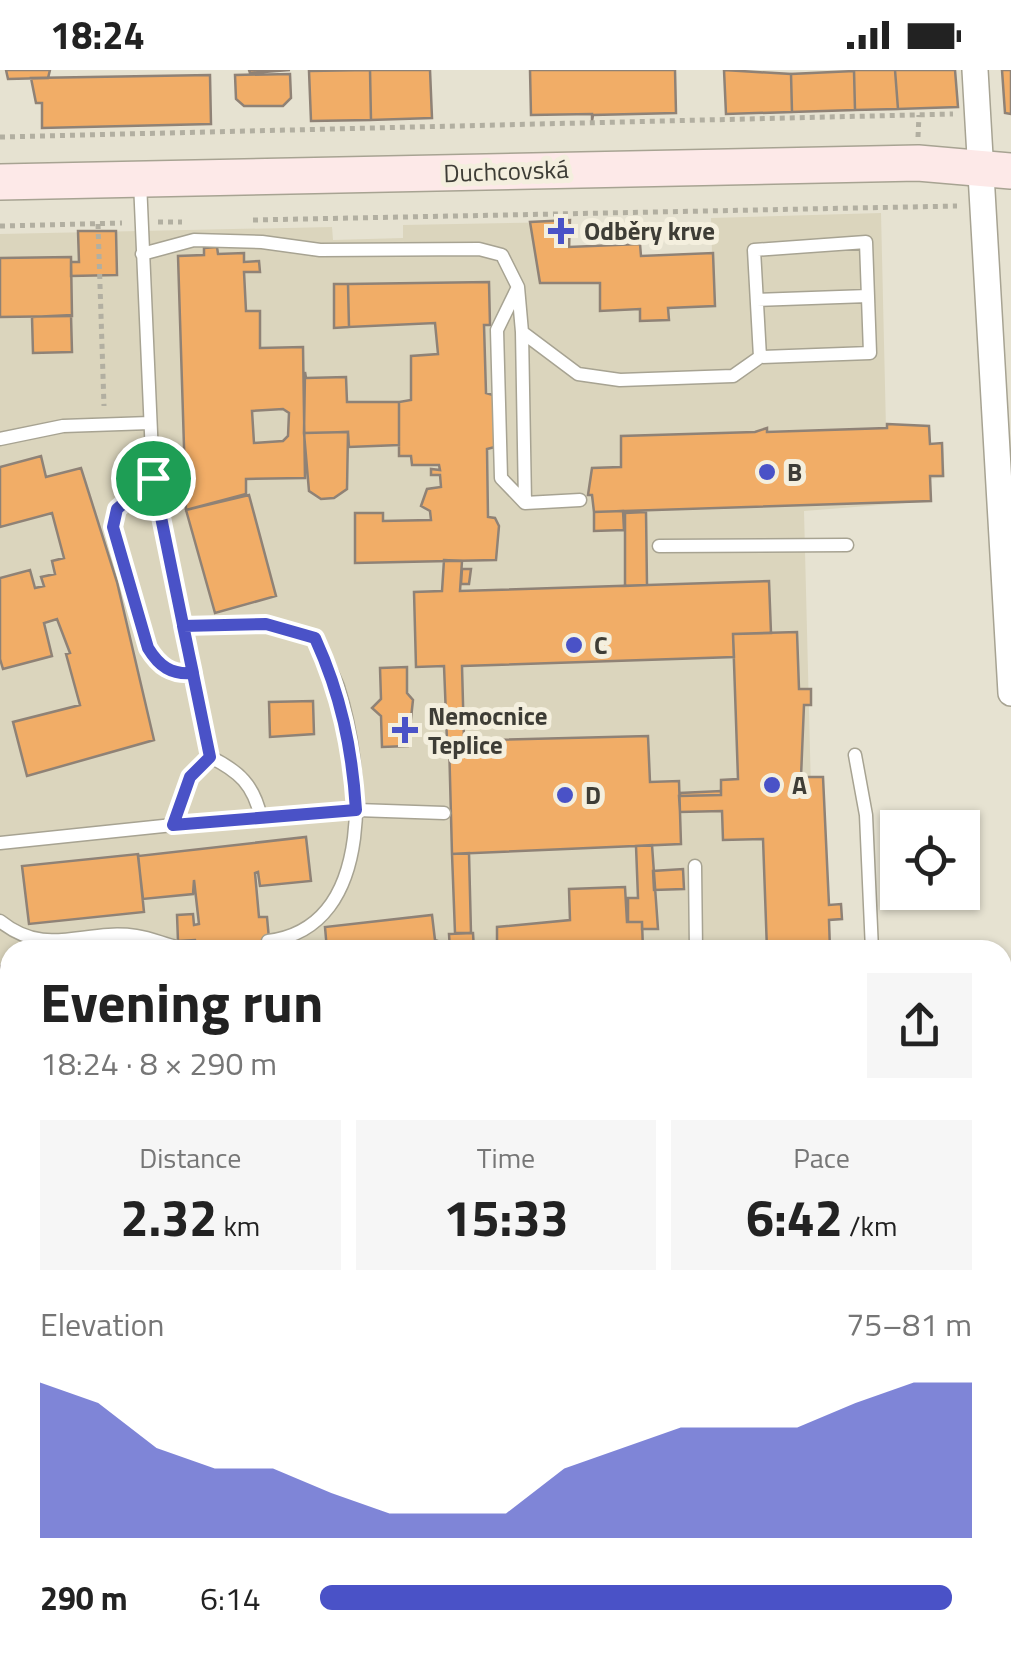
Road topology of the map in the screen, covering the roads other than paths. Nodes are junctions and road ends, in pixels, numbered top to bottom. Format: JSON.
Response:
{"nodes":[{"id":1,"x":976,"y":70,"type":"edge"},
{"id":2,"x":996,"y":168,"type":"edge"},
{"id":3,"x":140,"y":180,"type":"junction"},
{"id":4,"x":0,"y":182,"type":"edge"},
{"id":5,"x":142,"y":254,"type":"junction"},
{"id":6,"x":518,"y":287,"type":"junction"},
{"id":7,"x":868,"y":296,"type":"junction"},
{"id":8,"x":757,"y":300,"type":"junction"},
{"id":9,"x":522,"y":332,"type":"junction"},
{"id":10,"x":760,"y":357,"type":"junction"},
{"id":11,"x":150,"y":423,"type":"junction"},
{"id":12,"x":0,"y":439,"type":"edge"},
{"id":13,"x":153,"y":478,"type":"junction"},
{"id":14,"x":580,"y":500,"type":"dead end"},
{"id":15,"x":525,"y":503,"type":"junction"},
{"id":16,"x":847,"y":545,"type":"dead end"},
{"id":17,"x":659,"y":546,"type":"dead end"},
{"id":18,"x":183,"y":626,"type":"junction"},
{"id":19,"x":193,"y":673,"type":"junction"},
{"id":20,"x":1011,"y":693,"type":"edge"},
{"id":21,"x":855,"y":755,"type":"dead end"},
{"id":22,"x":210,"y":757,"type":"junction"},
{"id":23,"x":356,"y":810,"type":"junction"},
{"id":24,"x":444,"y":813,"type":"dead end"},
{"id":25,"x":261,"y":818,"type":"junction"},
{"id":26,"x":173,"y":825,"type":"junction"},
{"id":27,"x":0,"y":844,"type":"edge"},
{"id":28,"x":695,"y":866,"type":"dead end"},
{"id":29,"x":0,"y":921,"type":"edge"},
{"id":30,"x":36,"y":940,"type":"edge"},
{"id":31,"x":61,"y":940,"type":"edge"},
{"id":32,"x":150,"y":940,"type":"edge"},
{"id":33,"x":275,"y":940,"type":"edge"},
{"id":34,"x":696,"y":940,"type":"edge"},
{"id":35,"x":872,"y":940,"type":"edge"}],
"edges":[{"from":1,"to":2,"type":"street"},
{"from":2,"to":3,"type":"street","name":"Duchcovská"},
{"from":2,"to":20,"type":"street"},
{"from":3,"to":4,"type":"street","name":"Duchcovská"},
{"from":3,"to":5,"type":"lane"},
{"from":5,"to":6,"type":"lane"},
{"from":5,"to":11,"type":"lane"},
{"from":6,"to":9,"type":"lane"},
{"from":6,"to":15,"type":"lane"},
{"from":7,"to":8,"type":"lane"},
{"from":7,"to":8,"type":"lane"},
{"from":7,"to":10,"type":"lane"},
{"from":8,"to":10,"type":"lane"},
{"from":9,"to":10,"type":"lane"},
{"from":9,"to":15,"type":"lane"},
{"from":11,"to":12,"type":"lane"},
{"from":11,"to":13,"type":"lane"},
{"from":13,"to":18,"type":"lane"},
{"from":13,"to":19,"type":"lane"},
{"from":14,"to":15,"type":"lane"},
{"from":16,"to":17,"type":"lane"},
{"from":18,"to":19,"type":"lane"},
{"from":18,"to":23,"type":"lane"},
{"from":19,"to":22,"type":"lane"},
{"from":21,"to":35,"type":"lane"},
{"from":22,"to":25,"type":"lane"},
{"from":22,"to":26,"type":"lane"},
{"from":23,"to":24,"type":"lane"},
{"from":23,"to":25,"type":"lane"},
{"from":23,"to":33,"type":"lane"},
{"from":25,"to":26,"type":"lane"},
{"from":26,"to":27,"type":"lane"},
{"from":28,"to":34,"type":"lane"},
{"from":29,"to":30,"type":"lane"},
{"from":31,"to":32,"type":"lane"}]}
